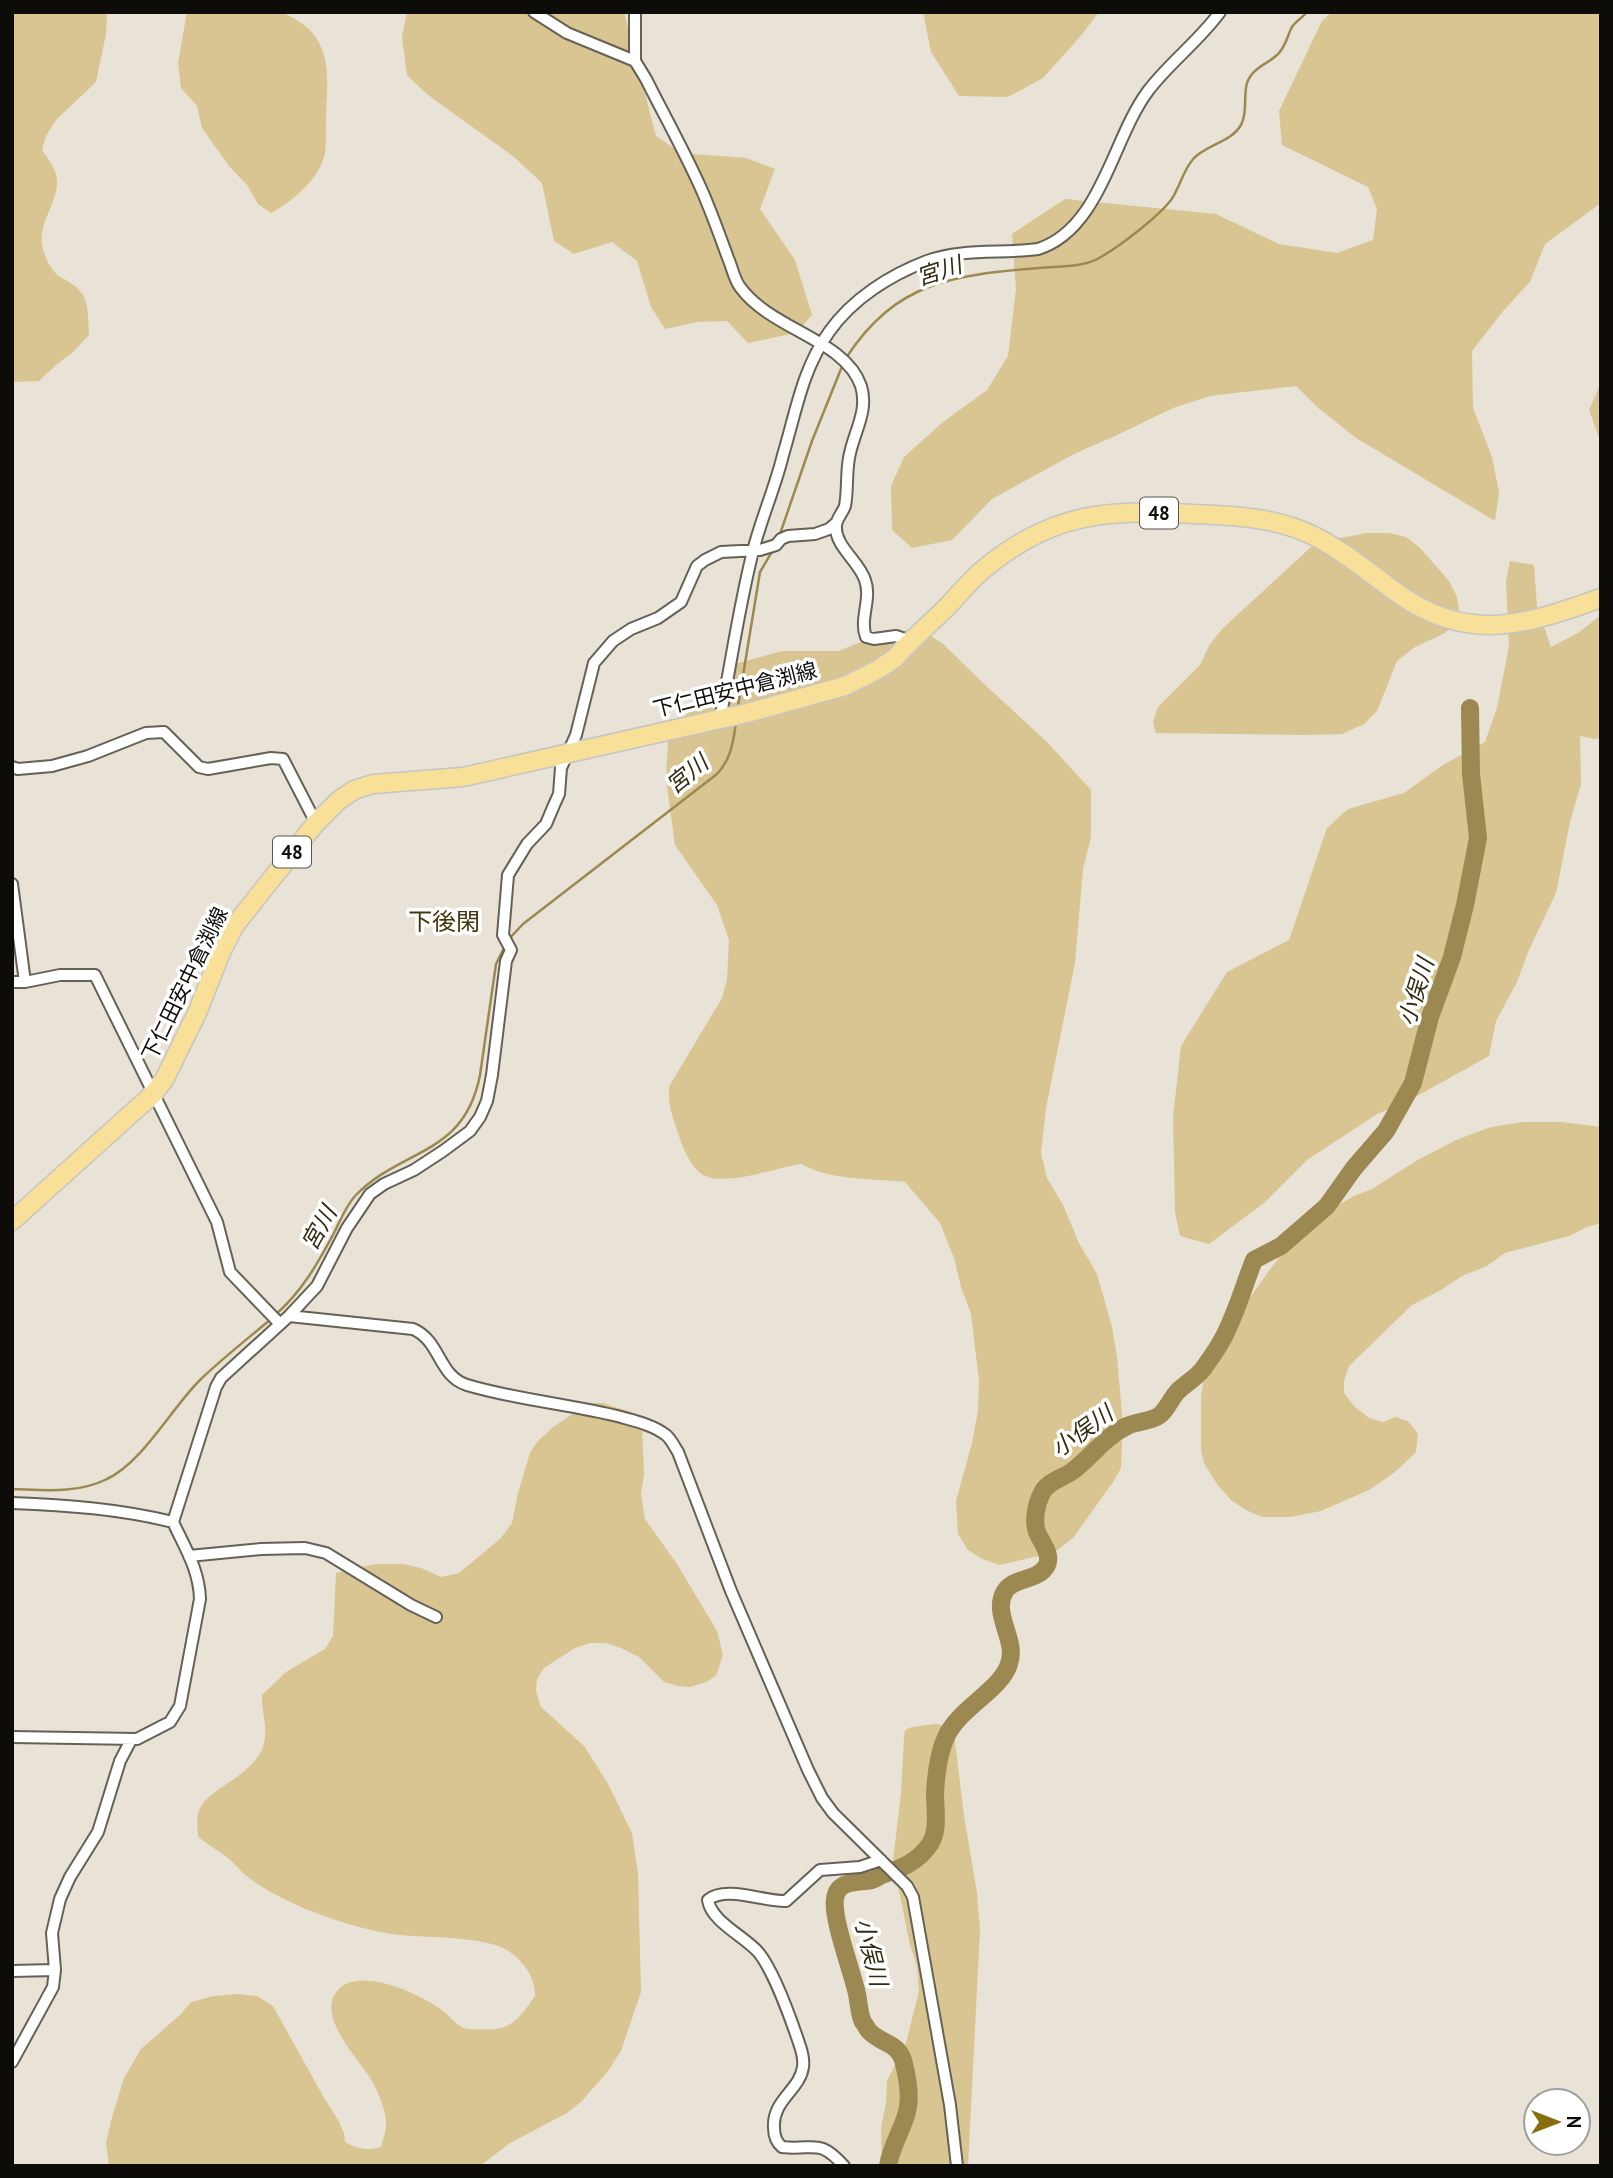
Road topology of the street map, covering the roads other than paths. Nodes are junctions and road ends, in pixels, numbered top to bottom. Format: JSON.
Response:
{"nodes":[{"id":1,"x":534,"y":12,"type":"edge"},
{"id":2,"x":635,"y":12,"type":"edge"},
{"id":3,"x":1220,"y":12,"type":"edge"},
{"id":4,"x":635,"y":61,"type":"junction"},
{"id":5,"x":826,"y":346,"type":"junction"},
{"id":6,"x":836,"y":523,"type":"junction"},
{"id":7,"x":756,"y":551,"type":"junction"},
{"id":8,"x":1601,"y":598,"type":"edge"},
{"id":9,"x":911,"y":641,"type":"junction"},
{"id":10,"x":724,"y":718,"type":"junction"},
{"id":11,"x":567,"y":753,"type":"junction"},
{"id":12,"x":12,"y":767,"type":"edge"},
{"id":13,"x":316,"y":823,"type":"junction"},
{"id":14,"x":12,"y":884,"type":"edge"},
{"id":15,"x":12,"y":982,"type":"edge"},
{"id":16,"x":25,"y":982,"type":"junction"},
{"id":17,"x":153,"y":1094,"type":"junction"},
{"id":18,"x":14,"y":1215,"type":"edge"},
{"id":19,"x":284,"y":1320,"type":"junction"},
{"id":20,"x":12,"y":1503,"type":"edge"},
{"id":21,"x":173,"y":1522,"type":"junction"},
{"id":22,"x":189,"y":1556,"type":"junction"},
{"id":23,"x":436,"y":1617,"type":"dead end"},
{"id":24,"x":12,"y":1737,"type":"edge"},
{"id":25,"x":131,"y":1740,"type":"junction"},
{"id":26,"x":881,"y":1860,"type":"junction"},
{"id":27,"x":55,"y":1970,"type":"junction"},
{"id":28,"x":12,"y":1971,"type":"edge"},
{"id":29,"x":12,"y":2062,"type":"edge"},
{"id":30,"x":844,"y":2166,"type":"edge"},
{"id":31,"x":957,"y":2166,"type":"edge"}],
"edges":[{"from":1,"to":4,"type":"street"},
{"from":2,"to":4,"type":"street"},
{"from":3,"to":5,"type":"street"},
{"from":4,"to":5,"type":"street"},
{"from":5,"to":6,"type":"street"},
{"from":5,"to":7,"type":"street"},
{"from":6,"to":7,"type":"street"},
{"from":6,"to":9,"type":"street"},
{"from":7,"to":10,"type":"street"},
{"from":7,"to":11,"type":"street"},
{"from":8,"to":9,"type":"main road","name":"下仁田安中倉渕線","number":"48"},
{"from":9,"to":10,"type":"main road","name":"下仁田安中倉渕線","number":"48"},
{"from":10,"to":11,"type":"main road","name":"下仁田安中倉渕線","number":"48"},
{"from":11,"to":13,"type":"main road","name":"下仁田安中倉渕線","number":"48"},
{"from":11,"to":19,"type":"street"},
{"from":12,"to":13,"type":"street"},
{"from":13,"to":17,"type":"main road","name":"下仁田安中倉渕線","number":"48"},
{"from":14,"to":16,"type":"street"},
{"from":15,"to":16,"type":"street"},
{"from":16,"to":17,"type":"street"},
{"from":17,"to":18,"type":"main road","name":"下仁田安中倉渕線","number":"48"},
{"from":17,"to":19,"type":"street"},
{"from":19,"to":21,"type":"street"},
{"from":19,"to":26,"type":"street"},
{"from":20,"to":21,"type":"street"},
{"from":21,"to":22,"type":"street"},
{"from":22,"to":23,"type":"street"},
{"from":22,"to":25,"type":"street"},
{"from":24,"to":25,"type":"street"},
{"from":25,"to":27,"type":"street"},
{"from":26,"to":30,"type":"street"},
{"from":26,"to":31,"type":"street"},
{"from":27,"to":28,"type":"street"},
{"from":27,"to":29,"type":"street"}]}
